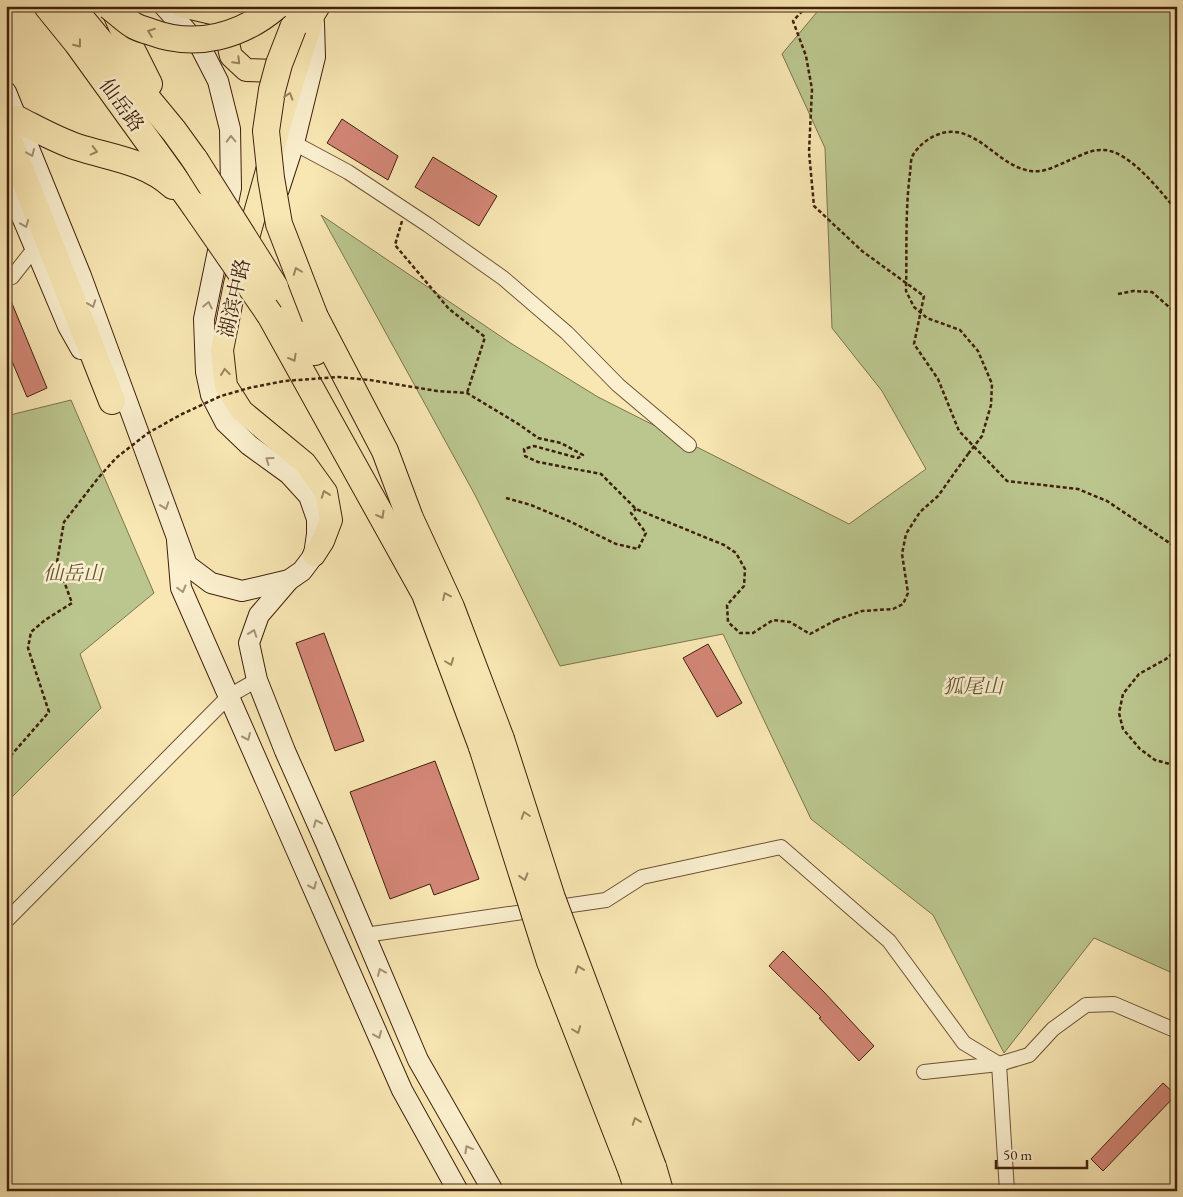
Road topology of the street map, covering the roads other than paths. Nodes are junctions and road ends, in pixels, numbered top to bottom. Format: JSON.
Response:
{"nodes":[{"id":1,"x":47,"y":6,"type":"edge"},
{"id":2,"x":71,"y":6,"type":"edge"},
{"id":3,"x":109,"y":6,"type":"edge"},
{"id":4,"x":113,"y":6,"type":"edge"},
{"id":5,"x":164,"y":6,"type":"edge"},
{"id":6,"x":182,"y":6,"type":"edge"},
{"id":7,"x":232,"y":6,"type":"edge"},
{"id":8,"x":249,"y":6,"type":"edge"},
{"id":9,"x":278,"y":6,"type":"edge"},
{"id":10,"x":308,"y":14,"type":"edge"},
{"id":11,"x":299,"y":62,"type":"junction"},
{"id":12,"x":6,"y":92,"type":"edge"},
{"id":13,"x":12,"y":126,"type":"edge"},
{"id":14,"x":174,"y":131,"type":"junction"},
{"id":15,"x":294,"y":143,"type":"junction"},
{"id":16,"x":6,"y":179,"type":"edge"},
{"id":17,"x":194,"y":205,"type":"junction"},
{"id":18,"x":254,"y":216,"type":"junction"},
{"id":19,"x":34,"y":249,"type":"dead end"},
{"id":20,"x":6,"y":279,"type":"edge"},
{"id":21,"x":112,"y":401,"type":"junction"},
{"id":22,"x":689,"y":445,"type":"dead end"},
{"id":23,"x":154,"y":474,"type":"junction"},
{"id":24,"x":410,"y":518,"type":"junction"},
{"id":25,"x":177,"y":540,"type":"junction"},
{"id":26,"x":314,"y":555,"type":"junction"},
{"id":27,"x":289,"y":580,"type":"junction"},
{"id":28,"x":256,"y":680,"type":"junction"},
{"id":29,"x":229,"y":696,"type":"junction"},
{"id":30,"x":491,"y":743,"type":"junction"},
{"id":31,"x":6,"y":920,"type":"edge"},
{"id":32,"x":365,"y":935,"type":"junction"},
{"id":33,"x":1177,"y":1031,"type":"edge"},
{"id":34,"x":999,"y":1064,"type":"junction"},
{"id":35,"x":924,"y":1072,"type":"dead end"},
{"id":36,"x":458,"y":1191,"type":"edge"},
{"id":37,"x":493,"y":1191,"type":"edge"},
{"id":38,"x":638,"y":1191,"type":"edge"},
{"id":39,"x":660,"y":1191,"type":"edge"},
{"id":40,"x":1008,"y":1191,"type":"edge"}],
"edges":[{"from":1,"to":17,"type":"highway","name":"仙岳路","one_way":true},
{"from":2,"to":14,"type":"highway","name":"仙岳路"},
{"from":9,"to":3,"type":"highway","one_way":true,"bridge":true},
{"from":4,"to":14,"type":"highway"},
{"from":26,"to":5,"type":"main road","one_way":true},
{"from":6,"to":7,"type":"main road"},
{"from":8,"to":11,"type":"main road","one_way":true},
{"from":10,"to":11,"type":"main road","name":"湖滨中路"},
{"from":10,"to":15,"type":"main road"},
{"from":24,"to":10,"type":"highway","one_way":true,"bridge":true},
{"from":18,"to":11,"type":"main road","name":"湖滨中路","one_way":true},
{"from":12,"to":13,"type":"main road"},
{"from":13,"to":17,"type":"highway","one_way":true},
{"from":13,"to":21,"type":"highway"},
{"from":13,"to":23,"type":"main road","one_way":true},
{"from":14,"to":24,"type":"highway","name":"仙岳路","bridge":true},
{"from":15,"to":18,"type":"main road"},
{"from":15,"to":22,"type":"street"},
{"from":16,"to":21,"type":"main road","one_way":true},
{"from":17,"to":30,"type":"highway","one_way":true,"bridge":true},
{"from":26,"to":18,"type":"main road","name":"湖滨中路","one_way":true},
{"from":19,"to":20,"type":"street"},
{"from":21,"to":23,"type":"main road"},
{"from":23,"to":25,"type":"main road","one_way":true},
{"from":30,"to":24,"type":"highway","one_way":true},
{"from":25,"to":27,"type":"main road"},
{"from":25,"to":29,"type":"main road","one_way":true},
{"from":26,"to":27,"type":"main road"},
{"from":28,"to":27,"type":"main road","one_way":true},
{"from":28,"to":29,"type":"street"},
{"from":32,"to":28,"type":"main road","one_way":true},
{"from":29,"to":31,"type":"street"},
{"from":29,"to":36,"type":"main road","one_way":true},
{"from":30,"to":38,"type":"highway","one_way":true,"bridge":true},
{"from":39,"to":30,"type":"highway","one_way":true,"bridge":true},
{"from":32,"to":34,"type":"street"},
{"from":37,"to":32,"type":"main road","one_way":true},
{"from":33,"to":34,"type":"street"},
{"from":34,"to":35,"type":"street"},
{"from":34,"to":40,"type":"street"}]}
